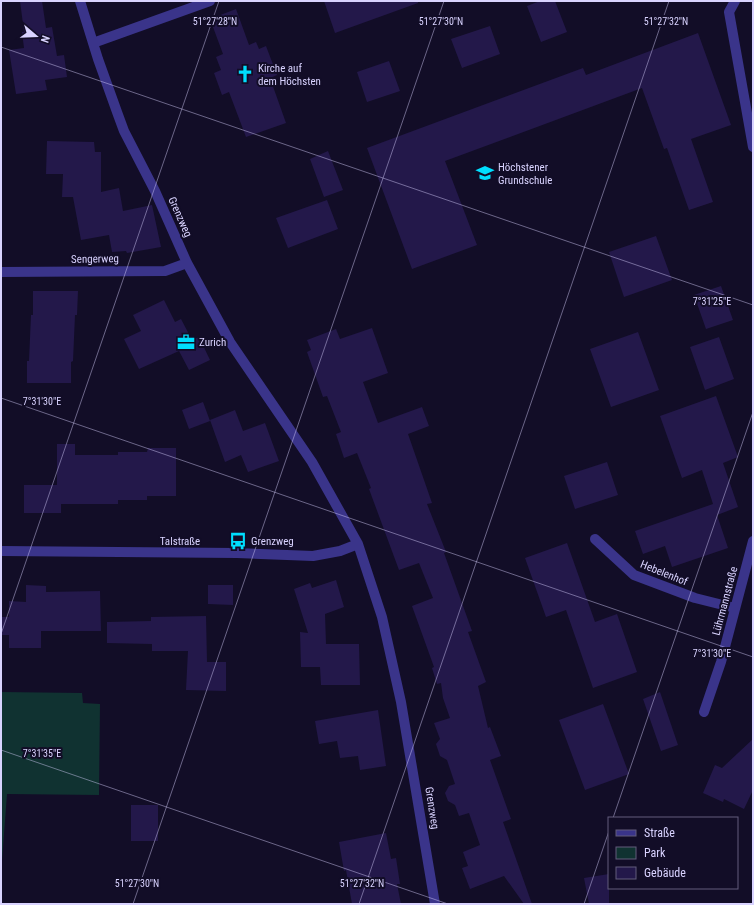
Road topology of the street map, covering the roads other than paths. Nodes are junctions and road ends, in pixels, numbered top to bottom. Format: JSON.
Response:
{"nodes":[{"id":1,"x":80,"y":1,"type":"edge"},
{"id":2,"x":210,"y":1,"type":"edge"},
{"id":3,"x":735,"y":1,"type":"edge"},
{"id":4,"x":93,"y":43,"type":"junction"},
{"id":5,"x":753,"y":147,"type":"edge"},
{"id":6,"x":187,"y":263,"type":"junction"},
{"id":7,"x":1,"y":272,"type":"edge"},
{"id":8,"x":595,"y":539,"type":"dead end"},
{"id":9,"x":753,"y":541,"type":"edge"},
{"id":10,"x":358,"y":544,"type":"junction"},
{"id":11,"x":1,"y":551,"type":"edge"},
{"id":12,"x":734,"y":608,"type":"junction"},
{"id":13,"x":704,"y":712,"type":"dead end"},
{"id":14,"x":435,"y":904,"type":"edge"}],
"edges":[{"from":1,"to":4,"type":"street","name":"Grenzweg"},
{"from":2,"to":4,"type":"street"},
{"from":3,"to":5,"type":"street"},
{"from":4,"to":6,"type":"street","name":"Grenzweg"},
{"from":6,"to":7,"type":"street","name":"Sengerweg"},
{"from":6,"to":10,"type":"street","name":"Grenzweg"},
{"from":8,"to":12,"type":"street","name":"Hebelenhof"},
{"from":9,"to":12,"type":"street","name":"Lührmannstraße"},
{"from":10,"to":11,"type":"street","name":"Talstraße"},
{"from":10,"to":14,"type":"street","name":"Grenzweg"},
{"from":12,"to":13,"type":"street","name":"Lührmannstraße"}]}
